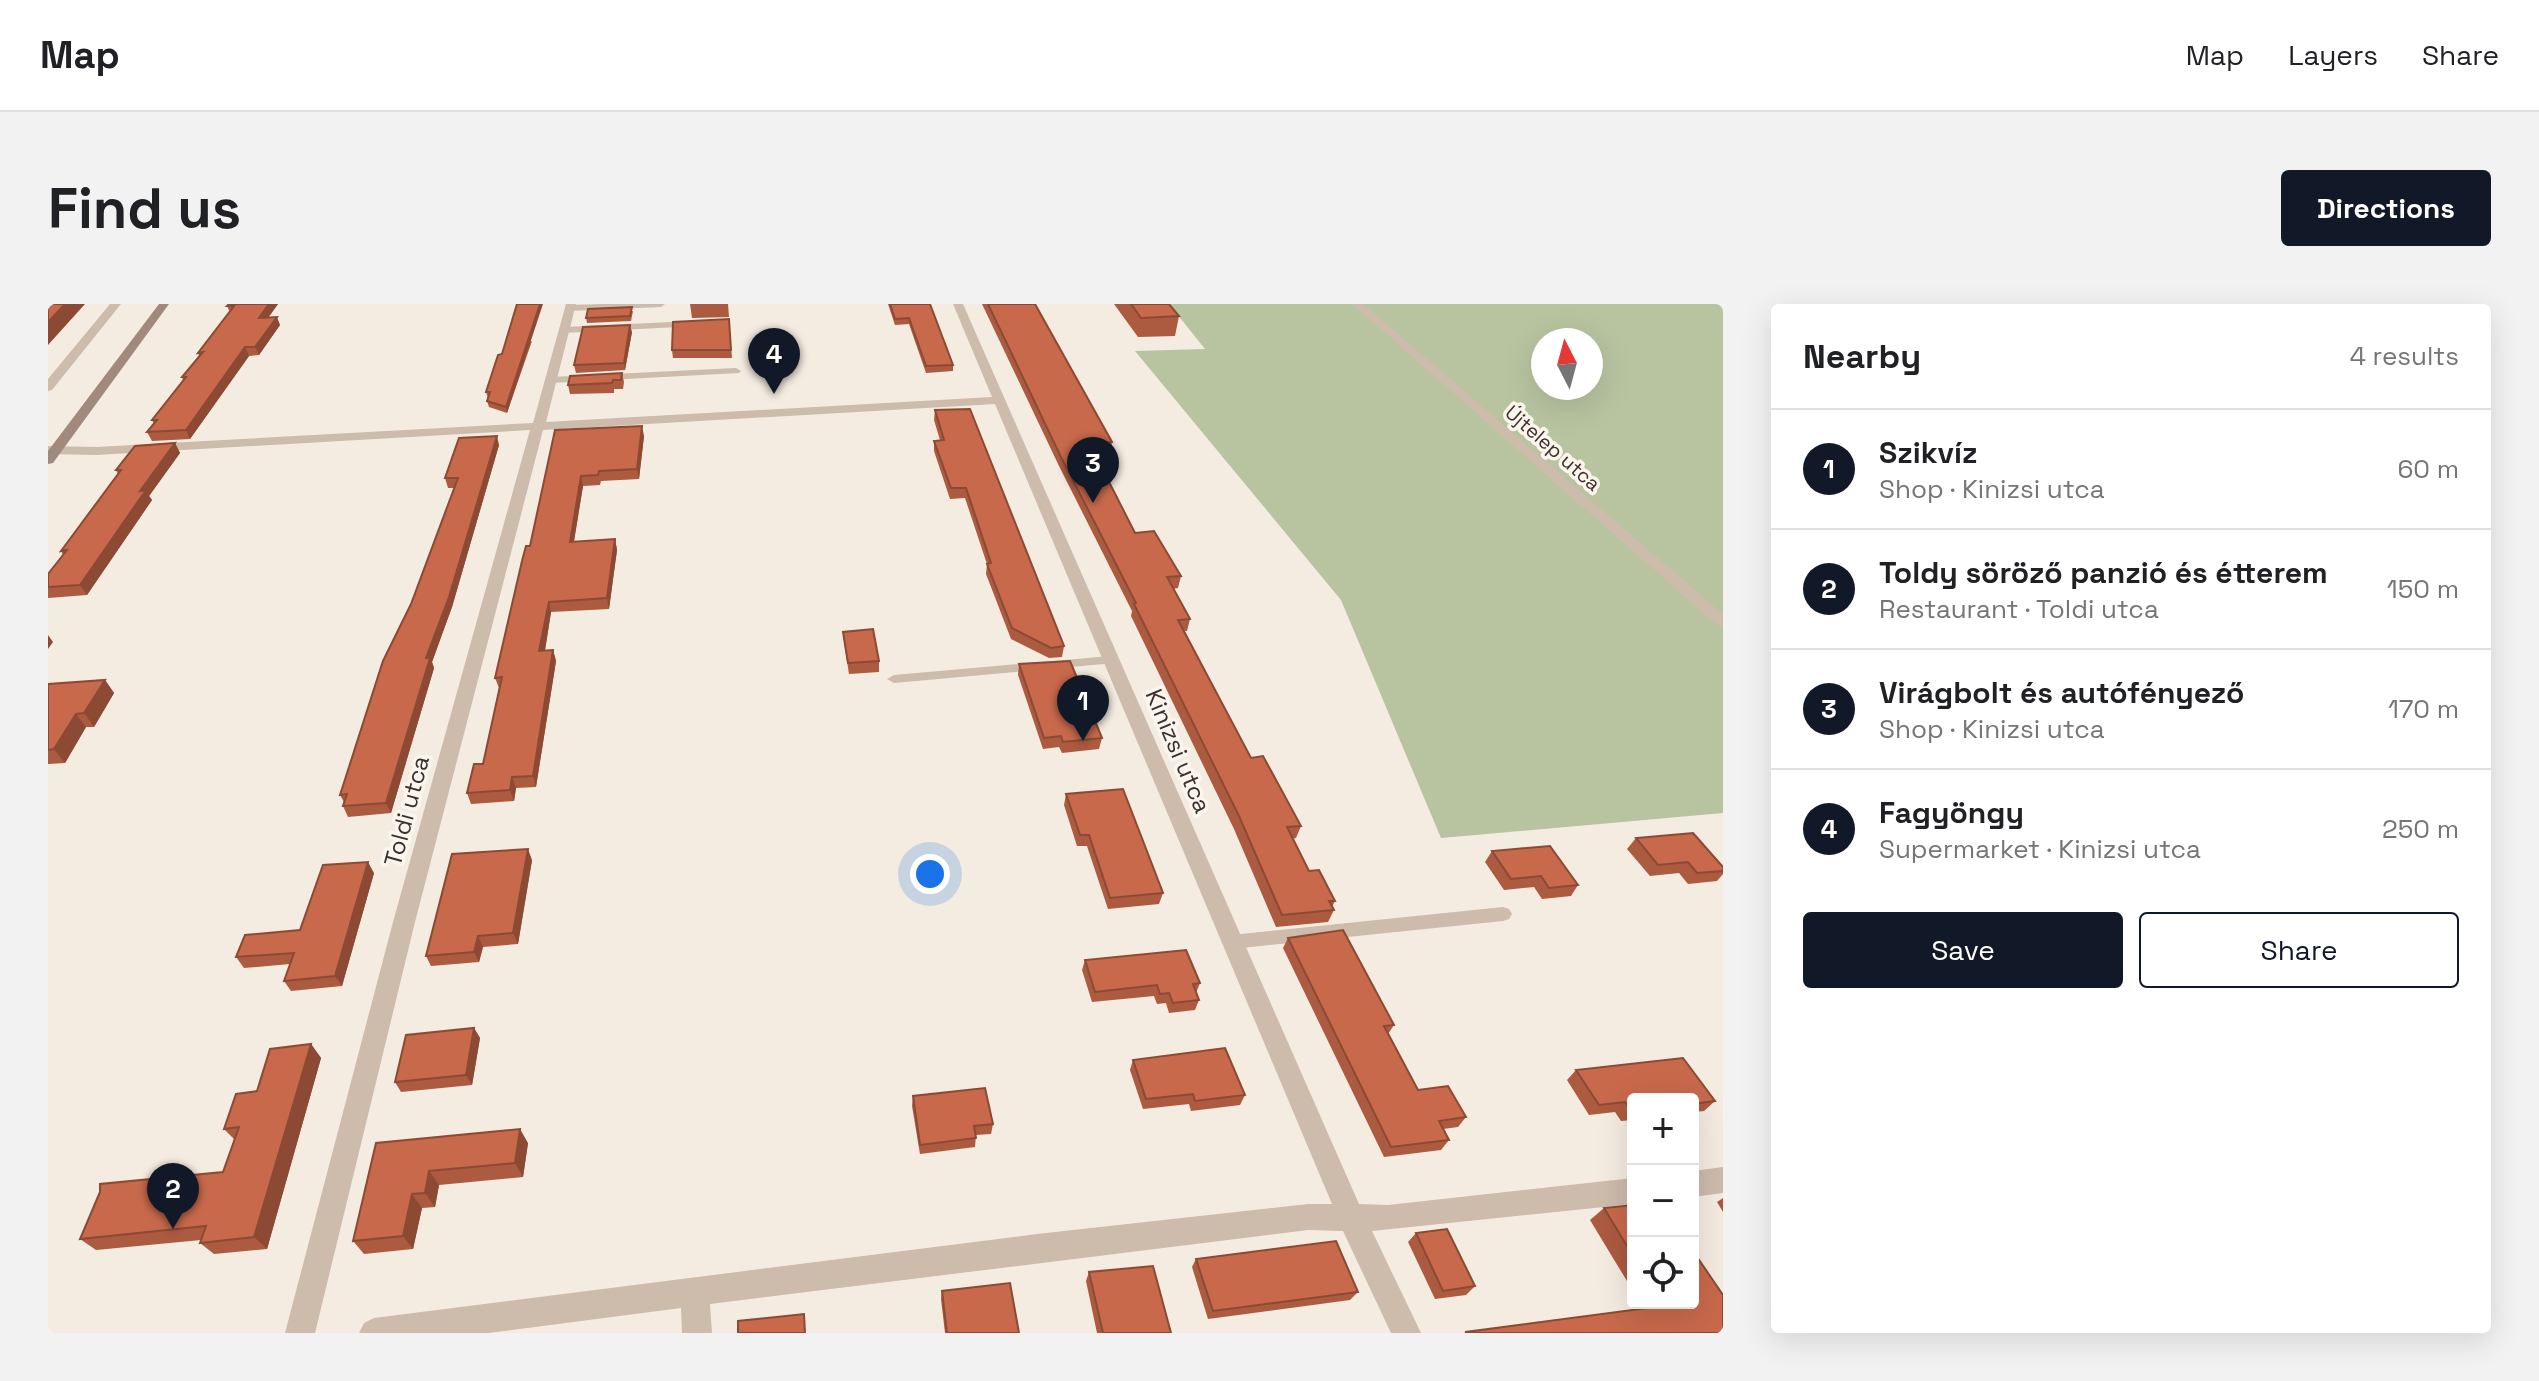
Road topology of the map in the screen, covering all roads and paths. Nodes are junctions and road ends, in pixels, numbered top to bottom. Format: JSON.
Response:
{"nodes":[{"id":1,"x":116,"y":304,"type":"edge"},
{"id":2,"x":164,"y":304,"type":"edge"},
{"id":3,"x":661,"y":304,"type":"edge"},
{"id":4,"x":958,"y":304,"type":"edge"},
{"id":5,"x":1357,"y":304,"type":"edge"},
{"id":6,"x":570,"y":306,"type":"edge"},
{"id":7,"x":712,"y":323,"type":"edge"},
{"id":8,"x":564,"y":330,"type":"junction"},
{"id":9,"x":736,"y":371,"type":"dead end"},
{"id":10,"x":551,"y":380,"type":"junction"},
{"id":11,"x":48,"y":387,"type":"edge"},
{"id":12,"x":1000,"y":400,"type":"junction"},
{"id":13,"x":537,"y":427,"type":"junction"},
{"id":14,"x":50,"y":453,"type":"edge"},
{"id":15,"x":1723,"y":622,"type":"edge"},
{"id":16,"x":1110,"y":660,"type":"junction"},
{"id":17,"x":894,"y":679,"type":"dead end"},
{"id":18,"x":1503,"y":914,"type":"dead end"},
{"id":19,"x":1232,"y":942,"type":"junction"},
{"id":20,"x":1723,"y":1180,"type":"edge"},
{"id":21,"x":1699,"y":1183,"type":"edge"},
{"id":22,"x":1627,"y":1192,"type":"edge"},
{"id":23,"x":1352,"y":1219,"type":"junction"},
{"id":24,"x":695,"y":1292,"type":"junction"},
{"id":25,"x":300,"y":1333,"type":"edge"},
{"id":26,"x":374,"y":1333,"type":"edge"},
{"id":27,"x":697,"y":1333,"type":"edge"},
{"id":28,"x":1406,"y":1333,"type":"edge"}],
"edges":[{"from":1,"to":11,"type":"street"},
{"from":2,"to":14,"type":"main road"},
{"from":3,"to":6,"type":"lane"},
{"from":4,"to":12,"type":"street","name":"Kinizsi utca"},
{"from":5,"to":15,"type":"street","name":"Újtelep utca"},
{"from":6,"to":8,"type":"street","name":"Toldi utca"},
{"from":7,"to":8,"type":"lane"},
{"from":8,"to":10,"type":"street","name":"Toldi utca"},
{"from":9,"to":10,"type":"lane"},
{"from":10,"to":13,"type":"street","name":"Toldi utca"},
{"from":12,"to":13,"type":"street"},
{"from":12,"to":16,"type":"street","name":"Kinizsi utca"},
{"from":13,"to":14,"type":"street"},
{"from":13,"to":25,"type":"street","name":"Toldi utca"},
{"from":16,"to":17,"type":"lane"},
{"from":16,"to":19,"type":"street","name":"Kinizsi utca"},
{"from":18,"to":19,"type":"lane"},
{"from":19,"to":23,"type":"street","name":"Kinizsi utca"},
{"from":20,"to":21,"type":"street"},
{"from":22,"to":23,"type":"street"},
{"from":23,"to":24,"type":"street"},
{"from":23,"to":28,"type":"street","name":"Kinizsi utca"},
{"from":24,"to":26,"type":"street"},
{"from":24,"to":27,"type":"street"}]}
